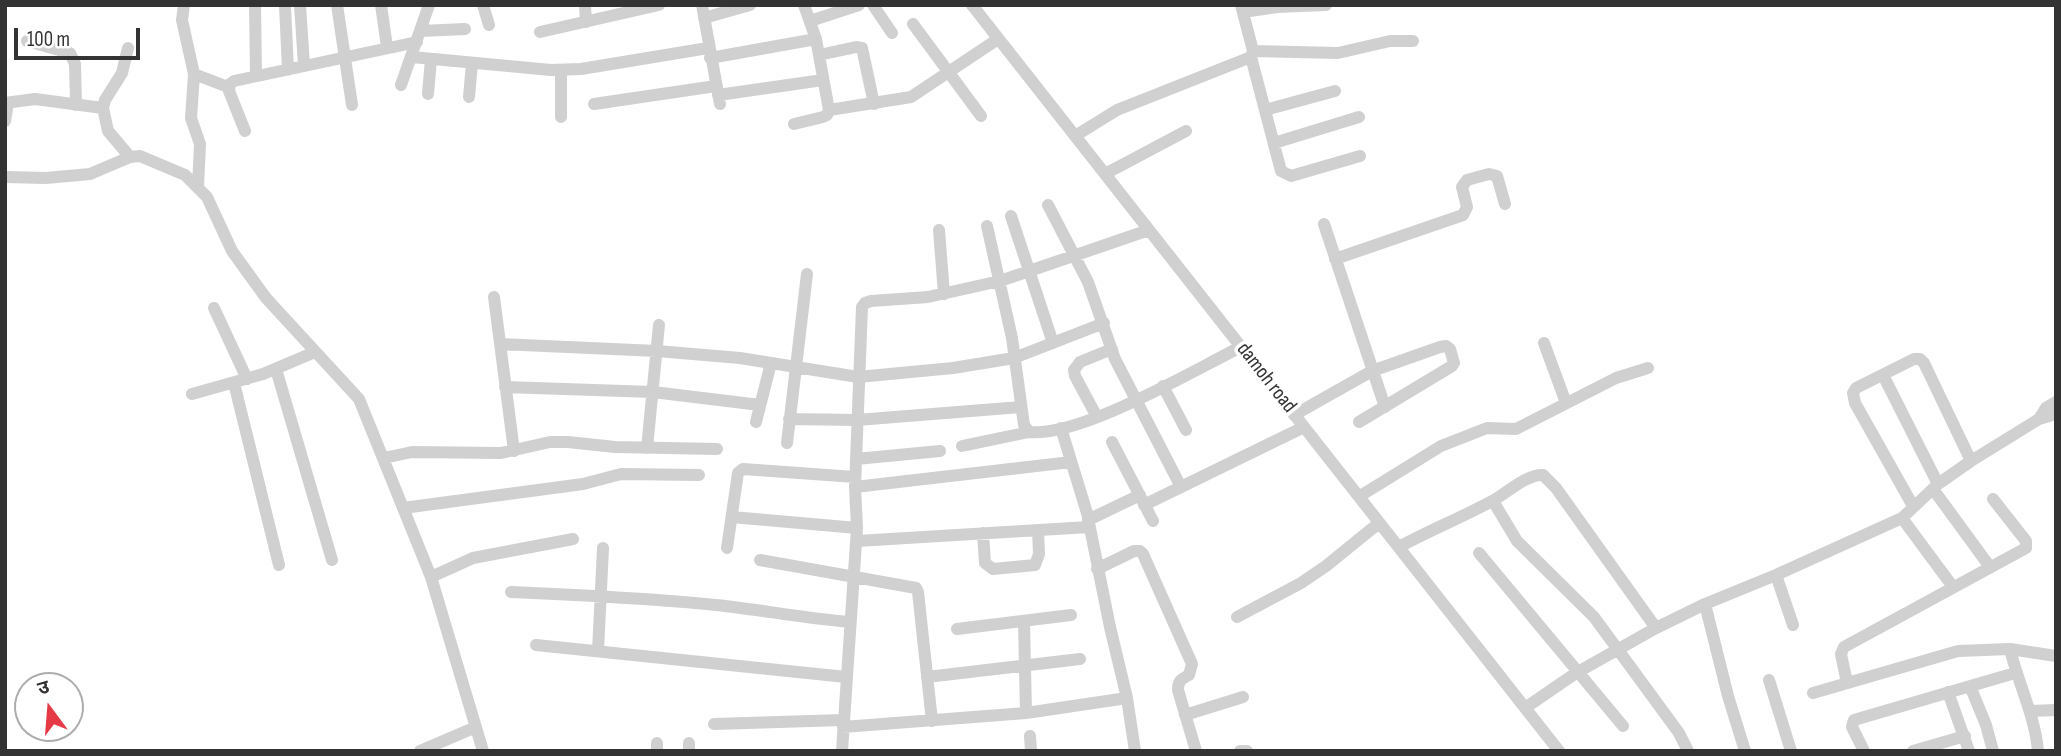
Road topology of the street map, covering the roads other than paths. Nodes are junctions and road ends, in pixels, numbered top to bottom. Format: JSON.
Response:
{"nodes":[{"id":1,"x":184,"y":5,"type":"edge"},
{"id":2,"x":255,"y":5,"type":"edge"},
{"id":3,"x":300,"y":5,"type":"edge"},
{"id":4,"x":337,"y":5,"type":"edge"},
{"id":5,"x":381,"y":5,"type":"edge"},
{"id":6,"x":429,"y":5,"type":"edge"},
{"id":7,"x":483,"y":5,"type":"edge"},
{"id":8,"x":585,"y":5,"type":"edge"},
{"id":9,"x":659,"y":5,"type":"edge"},
{"id":10,"x":750,"y":5,"type":"edge"},
{"id":11,"x":804,"y":5,"type":"edge"},
{"id":12,"x":859,"y":5,"type":"edge"},
{"id":13,"x":873,"y":5,"type":"edge"},
{"id":14,"x":972,"y":5,"type":"edge"},
{"id":15,"x":1326,"y":5,"type":"edge"},
{"id":16,"x":285,"y":6,"type":"edge"},
{"id":17,"x":1276,"y":6,"type":"edge"},
{"id":18,"x":1242,"y":9,"type":"edge"},
{"id":19,"x":703,"y":12,"type":"edge"},
{"id":20,"x":810,"y":21,"type":"junction"},
{"id":21,"x":586,"y":22,"type":"junction"},
{"id":22,"x":913,"y":24,"type":"dead end"},
{"id":23,"x":489,"y":25,"type":"dead end"},
{"id":24,"x":465,"y":29,"type":"dead end"},
{"id":25,"x":540,"y":32,"type":"dead end"},
{"id":26,"x":892,"y":33,"type":"dead end"},
{"id":27,"x":419,"y":36,"type":"junction"},
{"id":28,"x":816,"y":39,"type":"junction"},
{"id":29,"x":998,"y":39,"type":"junction"},
{"id":30,"x":27,"y":41,"type":"dead end"},
{"id":31,"x":1413,"y":41,"type":"dead end"},
{"id":32,"x":387,"y":47,"type":"junction"},
{"id":33,"x":128,"y":48,"type":"dead end"},
{"id":34,"x":709,"y":53,"type":"junction"},
{"id":35,"x":1252,"y":54,"type":"junction"},
{"id":36,"x":345,"y":55,"type":"junction"},
{"id":37,"x":819,"y":55,"type":"junction"},
{"id":38,"x":412,"y":57,"type":"junction"},
{"id":39,"x":431,"y":59,"type":"junction"},
{"id":40,"x":472,"y":62,"type":"junction"},
{"id":41,"x":304,"y":65,"type":"junction"},
{"id":42,"x":288,"y":69,"type":"junction"},
{"id":43,"x":561,"y":70,"type":"junction"},
{"id":44,"x":949,"y":72,"type":"junction"},
{"id":45,"x":194,"y":74,"type":"junction"},
{"id":46,"x":256,"y":76,"type":"junction"},
{"id":47,"x":823,"y":80,"type":"junction"},
{"id":48,"x":401,"y":85,"type":"dead end"},
{"id":49,"x":229,"y":87,"type":"junction"},
{"id":50,"x":1335,"y":91,"type":"dead end"},
{"id":51,"x":428,"y":93,"type":"dead end"},
{"id":52,"x":718,"y":95,"type":"junction"},
{"id":53,"x":469,"y":97,"type":"dead end"},
{"id":54,"x":6,"y":103,"type":"edge"},
{"id":55,"x":594,"y":104,"type":"dead end"},
{"id":56,"x":874,"y":104,"type":"junction"},
{"id":57,"x":76,"y":105,"type":"junction"},
{"id":58,"x":352,"y":106,"type":"dead end"},
{"id":59,"x":103,"y":108,"type":"junction"},
{"id":60,"x":829,"y":110,"type":"junction"},
{"id":61,"x":1265,"y":110,"type":"junction"},
{"id":62,"x":981,"y":116,"type":"dead end"},
{"id":63,"x":561,"y":117,"type":"dead end"},
{"id":64,"x":1359,"y":117,"type":"dead end"},
{"id":65,"x":5,"y":121,"type":"edge"},
{"id":66,"x":794,"y":124,"type":"dead end"},
{"id":67,"x":245,"y":131,"type":"dead end"},
{"id":68,"x":1186,"y":131,"type":"dead end"},
{"id":69,"x":1075,"y":136,"type":"junction"},
{"id":70,"x":1274,"y":143,"type":"junction"},
{"id":71,"x":1360,"y":156,"type":"dead end"},
{"id":72,"x":130,"y":157,"type":"junction"},
{"id":73,"x":1105,"y":174,"type":"junction"},
{"id":74,"x":5,"y":177,"type":"edge"},
{"id":75,"x":198,"y":187,"type":"junction"},
{"id":76,"x":1505,"y":204,"type":"dead end"},
{"id":77,"x":1048,"y":205,"type":"dead end"},
{"id":78,"x":1011,"y":216,"type":"dead end"},
{"id":79,"x":1324,"y":224,"type":"dead end"},
{"id":80,"x":987,"y":226,"type":"dead end"},
{"id":81,"x":940,"y":230,"type":"dead end"},
{"id":82,"x":1149,"y":230,"type":"junction"},
{"id":83,"x":1075,"y":256,"type":"junction"},
{"id":84,"x":1335,"y":258,"type":"junction"},
{"id":85,"x":1029,"y":271,"type":"junction"},
{"id":86,"x":807,"y":274,"type":"dead end"},
{"id":87,"x":1000,"y":281,"type":"junction"},
{"id":88,"x":944,"y":294,"type":"junction"},
{"id":89,"x":494,"y":297,"type":"dead end"},
{"id":90,"x":214,"y":308,"type":"dead end"},
{"id":91,"x":1104,"y":323,"type":"junction"},
{"id":92,"x":659,"y":325,"type":"dead end"},
{"id":93,"x":1053,"y":343,"type":"junction"},
{"id":94,"x":1544,"y":343,"type":"dead end"},
{"id":95,"x":500,"y":344,"type":"junction"},
{"id":96,"x":1241,"y":347,"type":"junction"},
{"id":97,"x":1112,"y":349,"type":"junction"},
{"id":98,"x":657,"y":351,"type":"junction"},
{"id":99,"x":316,"y":352,"type":"junction"},
{"id":100,"x":1014,"y":358,"type":"junction"},
{"id":101,"x":771,"y":363,"type":"junction"},
{"id":102,"x":795,"y":367,"type":"junction"},
{"id":103,"x":1648,"y":368,"type":"dead end"},
{"id":104,"x":276,"y":369,"type":"junction"},
{"id":105,"x":1372,"y":371,"type":"junction"},
{"id":106,"x":1883,"y":375,"type":"junction"},
{"id":107,"x":858,"y":377,"type":"junction"},
{"id":108,"x":241,"y":381,"type":"junction"},
{"id":109,"x":1163,"y":386,"type":"junction"},
{"id":110,"x":505,"y":387,"type":"junction"},
{"id":111,"x":653,"y":392,"type":"junction"},
{"id":112,"x":192,"y":394,"type":"dead end"},
{"id":113,"x":1135,"y":400,"type":"junction"},
{"id":114,"x":2056,"y":402,"type":"edge"},
{"id":115,"x":1566,"y":404,"type":"junction"},
{"id":116,"x":760,"y":405,"type":"junction"},
{"id":117,"x":1021,"y":407,"type":"junction"},
{"id":118,"x":1385,"y":407,"type":"junction"},
{"id":119,"x":2056,"y":414,"type":"edge"},
{"id":120,"x":1294,"y":415,"type":"junction"},
{"id":121,"x":1097,"y":417,"type":"junction"},
{"id":122,"x":789,"y":419,"type":"junction"},
{"id":123,"x":2039,"y":419,"type":"junction"},
{"id":124,"x":857,"y":420,"type":"junction"},
{"id":125,"x":756,"y":422,"type":"dead end"},
{"id":126,"x":1359,"y":422,"type":"dead end"},
{"id":127,"x":1304,"y":427,"type":"junction"},
{"id":128,"x":1061,"y":428,"type":"junction"},
{"id":129,"x":1186,"y":430,"type":"dead end"},
{"id":130,"x":1029,"y":432,"type":"junction"},
{"id":131,"x":1112,"y":442,"type":"dead end"},
{"id":132,"x":787,"y":443,"type":"dead end"},
{"id":133,"x":962,"y":446,"type":"dead end"},
{"id":134,"x":647,"y":448,"type":"junction"},
{"id":135,"x":717,"y":449,"type":"dead end"},
{"id":136,"x":513,"y":451,"type":"junction"},
{"id":137,"x":940,"y":452,"type":"dead end"},
{"id":138,"x":384,"y":457,"type":"junction"},
{"id":139,"x":856,"y":459,"type":"junction"},
{"id":140,"x":1971,"y":461,"type":"junction"},
{"id":141,"x":1072,"y":462,"type":"junction"},
{"id":142,"x":699,"y":475,"type":"dead end"},
{"id":143,"x":855,"y":482,"type":"junction"},
{"id":144,"x":1181,"y":486,"type":"junction"},
{"id":145,"x":1935,"y":486,"type":"junction"},
{"id":146,"x":1360,"y":496,"type":"junction"},
{"id":147,"x":1993,"y":499,"type":"dead end"},
{"id":148,"x":1142,"y":500,"type":"junction"},
{"id":149,"x":1493,"y":501,"type":"junction"},
{"id":150,"x":1913,"y":506,"type":"junction"},
{"id":151,"x":403,"y":508,"type":"junction"},
{"id":152,"x":732,"y":517,"type":"junction"},
{"id":153,"x":1902,"y":518,"type":"junction"},
{"id":154,"x":1153,"y":521,"type":"dead end"},
{"id":155,"x":1089,"y":524,"type":"junction"},
{"id":156,"x":1375,"y":526,"type":"junction"},
{"id":157,"x":1038,"y":530,"type":"junction"},
{"id":158,"x":983,"y":533,"type":"junction"},
{"id":159,"x":857,"y":534,"type":"junction"},
{"id":160,"x":573,"y":539,"type":"dead end"},
{"id":161,"x":1399,"y":547,"type":"junction"},
{"id":162,"x":603,"y":548,"type":"dead end"},
{"id":163,"x":727,"y":548,"type":"dead end"},
{"id":164,"x":1479,"y":553,"type":"dead end"},
{"id":165,"x":760,"y":560,"type":"dead end"},
{"id":166,"x":332,"y":561,"type":"dead end"},
{"id":167,"x":279,"y":565,"type":"dead end"},
{"id":168,"x":1990,"y":567,"type":"junction"},
{"id":169,"x":1097,"y":569,"type":"junction"},
{"id":170,"x":1776,"y":575,"type":"junction"},
{"id":171,"x":854,"y":576,"type":"junction"},
{"id":172,"x":431,"y":577,"type":"junction"},
{"id":173,"x":1953,"y":587,"type":"junction"},
{"id":174,"x":511,"y":592,"type":"dead end"},
{"id":175,"x":601,"y":596,"type":"junction"},
{"id":176,"x":1705,"y":604,"type":"junction"},
{"id":177,"x":1071,"y":615,"type":"dead end"},
{"id":178,"x":1237,"y":617,"type":"dead end"},
{"id":179,"x":1024,"y":621,"type":"junction"},
{"id":180,"x":850,"y":622,"type":"junction"},
{"id":181,"x":1793,"y":625,"type":"dead end"},
{"id":182,"x":1656,"y":628,"type":"junction"},
{"id":183,"x":957,"y":629,"type":"dead end"},
{"id":184,"x":536,"y":645,"type":"dead end"},
{"id":185,"x":2010,"y":649,"type":"junction"},
{"id":186,"x":1619,"y":650,"type":"junction"},
{"id":187,"x":598,"y":651,"type":"junction"},
{"id":188,"x":2056,"y":656,"type":"edge"},
{"id":189,"x":1080,"y":659,"type":"dead end"},
{"id":190,"x":1025,"y":666,"type":"junction"},
{"id":191,"x":1576,"y":673,"type":"junction"},
{"id":192,"x":2015,"y":673,"type":"junction"},
{"id":193,"x":846,"y":677,"type":"junction"},
{"id":194,"x":927,"y":677,"type":"junction"},
{"id":195,"x":1769,"y":680,"type":"dead end"},
{"id":196,"x":1847,"y":683,"type":"junction"},
{"id":197,"x":1970,"y":686,"type":"junction"},
{"id":198,"x":1948,"y":692,"type":"junction"},
{"id":199,"x":1813,"y":693,"type":"dead end"},
{"id":200,"x":1243,"y":697,"type":"dead end"},
{"id":201,"x":1127,"y":698,"type":"junction"},
{"id":202,"x":1525,"y":708,"type":"junction"},
{"id":203,"x":2029,"y":710,"type":"junction"},
{"id":204,"x":2056,"y":710,"type":"edge"},
{"id":205,"x":1026,"y":713,"type":"junction"},
{"id":206,"x":1185,"y":715,"type":"junction"},
{"id":207,"x":932,"y":721,"type":"junction"},
{"id":208,"x":714,"y":724,"type":"dead end"},
{"id":209,"x":843,"y":724,"type":"junction"},
{"id":210,"x":1623,"y":726,"type":"dead end"},
{"id":211,"x":476,"y":727,"type":"junction"},
{"id":212,"x":1030,"y":736,"type":"dead end"},
{"id":213,"x":1965,"y":736,"type":"junction"},
{"id":214,"x":420,"y":751,"type":"edge"},
{"id":215,"x":483,"y":751,"type":"edge"},
{"id":216,"x":842,"y":751,"type":"edge"},
{"id":217,"x":1031,"y":751,"type":"edge"},
{"id":218,"x":1135,"y":751,"type":"edge"},
{"id":219,"x":1196,"y":751,"type":"edge"},
{"id":220,"x":1240,"y":751,"type":"edge"},
{"id":221,"x":1247,"y":751,"type":"edge"},
{"id":222,"x":1559,"y":751,"type":"edge"},
{"id":223,"x":1688,"y":751,"type":"edge"},
{"id":224,"x":1745,"y":751,"type":"edge"},
{"id":225,"x":1791,"y":751,"type":"edge"},
{"id":226,"x":1864,"y":751,"type":"edge"},
{"id":227,"x":1913,"y":751,"type":"edge"},
{"id":228,"x":1969,"y":751,"type":"edge"},
{"id":229,"x":1993,"y":751,"type":"edge"},
{"id":230,"x":2038,"y":751,"type":"edge"}],
"edges":[{"from":1,"to":45,"type":"street"},
{"from":2,"to":46,"type":"street"},
{"from":3,"to":41,"type":"street"},
{"from":4,"to":36,"type":"street"},
{"from":5,"to":32,"type":"street"},
{"from":6,"to":27,"type":"street"},
{"from":7,"to":23,"type":"street"},
{"from":8,"to":21,"type":"street"},
{"from":9,"to":21,"type":"street"},
{"from":10,"to":19,"type":"street"},
{"from":11,"to":20,"type":"street"},
{"from":12,"to":20,"type":"street"},
{"from":13,"to":26,"type":"street"},
{"from":14,"to":29,"type":"street","name":"damoh road"},
{"from":15,"to":17,"type":"street"},
{"from":16,"to":42,"type":"street"},
{"from":17,"to":18,"type":"street"},
{"from":18,"to":35,"type":"street"},
{"from":19,"to":34,"type":"street"},
{"from":20,"to":28,"type":"street"},
{"from":21,"to":25,"type":"street"},
{"from":22,"to":44,"type":"street"},
{"from":24,"to":27,"type":"street"},
{"from":27,"to":32,"type":"street"},
{"from":27,"to":38,"type":"street"},
{"from":28,"to":34,"type":"street"},
{"from":28,"to":37,"type":"street"},
{"from":29,"to":44,"type":"street"},
{"from":29,"to":69,"type":"street","name":"damoh road"},
{"from":30,"to":57,"type":"street"},
{"from":31,"to":35,"type":"street"},
{"from":32,"to":36,"type":"street"},
{"from":33,"to":59,"type":"street"},
{"from":34,"to":43,"type":"street"},
{"from":34,"to":52,"type":"street"},
{"from":35,"to":61,"type":"street"},
{"from":35,"to":69,"type":"street"},
{"from":36,"to":41,"type":"street"},
{"from":36,"to":58,"type":"street"},
{"from":37,"to":47,"type":"street"},
{"from":37,"to":56,"type":"street"},
{"from":38,"to":39,"type":"street"},
{"from":38,"to":48,"type":"street"},
{"from":39,"to":40,"type":"street"},
{"from":39,"to":51,"type":"street"},
{"from":40,"to":43,"type":"street"},
{"from":40,"to":53,"type":"street"},
{"from":41,"to":42,"type":"street"},
{"from":42,"to":46,"type":"street"},
{"from":43,"to":63,"type":"street"},
{"from":44,"to":56,"type":"street"},
{"from":44,"to":62,"type":"street"},
{"from":45,"to":49,"type":"street"},
{"from":45,"to":75,"type":"street"},
{"from":46,"to":49,"type":"street"},
{"from":47,"to":52,"type":"street"},
{"from":47,"to":60,"type":"street"},
{"from":49,"to":67,"type":"street"},
{"from":50,"to":61,"type":"street"},
{"from":52,"to":55,"type":"street"},
{"from":54,"to":57,"type":"street"},
{"from":54,"to":65,"type":"street"},
{"from":56,"to":60,"type":"street"},
{"from":57,"to":59,"type":"street"},
{"from":59,"to":72,"type":"street"},
{"from":60,"to":66,"type":"street"},
{"from":61,"to":70,"type":"street"},
{"from":64,"to":70,"type":"street"},
{"from":68,"to":73,"type":"street"},
{"from":69,"to":73,"type":"street","name":"damoh road"},
{"from":70,"to":71,"type":"street"},
{"from":72,"to":74,"type":"street"},
{"from":72,"to":75,"type":"street"},
{"from":73,"to":82,"type":"street","name":"damoh road"},
{"from":75,"to":99,"type":"street"},
{"from":76,"to":84,"type":"street"},
{"from":77,"to":83,"type":"street"},
{"from":78,"to":85,"type":"street"},
{"from":79,"to":84,"type":"street"},
{"from":80,"to":87,"type":"street"},
{"from":81,"to":88,"type":"street"},
{"from":82,"to":83,"type":"street"},
{"from":82,"to":96,"type":"street","name":"damoh road"},
{"from":83,"to":85,"type":"street"},
{"from":83,"to":91,"type":"street"},
{"from":84,"to":105,"type":"street"},
{"from":85,"to":87,"type":"street"},
{"from":85,"to":93,"type":"street"},
{"from":86,"to":102,"type":"street"},
{"from":87,"to":88,"type":"street"},
{"from":87,"to":100,"type":"street"},
{"from":88,"to":107,"type":"street"},
{"from":89,"to":95,"type":"street"},
{"from":90,"to":108,"type":"street"},
{"from":91,"to":93,"type":"street"},
{"from":91,"to":97,"type":"street"},
{"from":92,"to":98,"type":"street"},
{"from":93,"to":100,"type":"street"},
{"from":94,"to":115,"type":"street"},
{"from":95,"to":98,"type":"street"},
{"from":95,"to":110,"type":"street"},
{"from":96,"to":109,"type":"street"},
{"from":96,"to":120,"type":"street","name":"damoh road"},
{"from":97,"to":113,"type":"street"},
{"from":97,"to":121,"type":"street"},
{"from":98,"to":101,"type":"street"},
{"from":98,"to":111,"type":"street"},
{"from":99,"to":104,"type":"street"},
{"from":99,"to":138,"type":"street"},
{"from":100,"to":107,"type":"street"},
{"from":100,"to":117,"type":"street"},
{"from":101,"to":102,"type":"street"},
{"from":101,"to":116,"type":"street"},
{"from":102,"to":107,"type":"street"},
{"from":102,"to":122,"type":"street"},
{"from":103,"to":115,"type":"street"},
{"from":104,"to":108,"type":"street"},
{"from":104,"to":166,"type":"street"},
{"from":105,"to":118,"type":"street"},
{"from":105,"to":118,"type":"street"},
{"from":105,"to":120,"type":"street"},
{"from":106,"to":140,"type":"street"},
{"from":106,"to":145,"type":"street"},
{"from":106,"to":150,"type":"street"},
{"from":107,"to":124,"type":"street"},
{"from":108,"to":112,"type":"street"},
{"from":108,"to":167,"type":"street"},
{"from":109,"to":113,"type":"street"},
{"from":109,"to":129,"type":"street"},
{"from":110,"to":111,"type":"street"},
{"from":110,"to":136,"type":"street"},
{"from":111,"to":116,"type":"street"},
{"from":111,"to":134,"type":"street"},
{"from":113,"to":121,"type":"street"},
{"from":113,"to":144,"type":"street"},
{"from":114,"to":123,"type":"street"},
{"from":115,"to":146,"type":"street"},
{"from":116,"to":125,"type":"street"},
{"from":117,"to":124,"type":"street"},
{"from":117,"to":130,"type":"street"},
{"from":118,"to":126,"type":"street"},
{"from":119,"to":123,"type":"street"},
{"from":120,"to":127,"type":"street","name":"damoh road"},
{"from":121,"to":128,"type":"street"},
{"from":122,"to":124,"type":"street"},
{"from":122,"to":132,"type":"street"},
{"from":123,"to":140,"type":"street"},
{"from":124,"to":139,"type":"street"},
{"from":127,"to":144,"type":"street"},
{"from":127,"to":146,"type":"street","name":"damoh road"},
{"from":128,"to":130,"type":"street"},
{"from":128,"to":141,"type":"street"},
{"from":130,"to":133,"type":"street"},
{"from":131,"to":148,"type":"street"},
{"from":134,"to":135,"type":"street"},
{"from":134,"to":136,"type":"street"},
{"from":136,"to":138,"type":"street"},
{"from":137,"to":139,"type":"street"},
{"from":138,"to":151,"type":"street"},
{"from":139,"to":143,"type":"street"},
{"from":140,"to":145,"type":"street"},
{"from":141,"to":143,"type":"street"},
{"from":141,"to":155,"type":"street"},
{"from":142,"to":151,"type":"street"},
{"from":143,"to":152,"type":"street"},
{"from":143,"to":159,"type":"street"},
{"from":144,"to":148,"type":"street"},
{"from":145,"to":150,"type":"street"},
{"from":145,"to":168,"type":"street"},
{"from":146,"to":156,"type":"street","name":"damoh road"},
{"from":147,"to":168,"type":"street"},
{"from":148,"to":154,"type":"street"},
{"from":148,"to":155,"type":"street"},
{"from":149,"to":161,"type":"street"},
{"from":149,"to":182,"type":"street"},
{"from":149,"to":186,"type":"street"},
{"from":150,"to":153,"type":"street"},
{"from":151,"to":172,"type":"street"},
{"from":152,"to":159,"type":"street"},
{"from":152,"to":163,"type":"street"},
{"from":153,"to":170,"type":"street"},
{"from":153,"to":173,"type":"street"},
{"from":155,"to":157,"type":"street"},
{"from":155,"to":169,"type":"street"},
{"from":156,"to":161,"type":"street","name":"damoh road"},
{"from":156,"to":178,"type":"street"},
{"from":157,"to":158,"type":"street"},
{"from":157,"to":158,"type":"street"},
{"from":158,"to":159,"type":"street"},
{"from":159,"to":171,"type":"street"},
{"from":160,"to":172,"type":"street"},
{"from":161,"to":202,"type":"street","name":"damoh road"},
{"from":162,"to":175,"type":"street"},
{"from":164,"to":191,"type":"street"},
{"from":165,"to":171,"type":"street"},
{"from":168,"to":173,"type":"street"},
{"from":169,"to":201,"type":"street"},
{"from":169,"to":206,"type":"street"},
{"from":170,"to":176,"type":"street"},
{"from":170,"to":181,"type":"street"},
{"from":171,"to":180,"type":"street"},
{"from":171,"to":194,"type":"street"},
{"from":172,"to":211,"type":"street"},
{"from":173,"to":196,"type":"street"},
{"from":174,"to":175,"type":"street"},
{"from":175,"to":180,"type":"street"},
{"from":175,"to":187,"type":"street"},
{"from":176,"to":182,"type":"street"},
{"from":176,"to":224,"type":"street"},
{"from":177,"to":179,"type":"street"},
{"from":179,"to":183,"type":"street"},
{"from":179,"to":190,"type":"street"},
{"from":180,"to":193,"type":"street"},
{"from":182,"to":186,"type":"street"},
{"from":184,"to":187,"type":"street"},
{"from":185,"to":188,"type":"street"},
{"from":185,"to":192,"type":"street"},
{"from":185,"to":196,"type":"street"},
{"from":186,"to":191,"type":"street"},
{"from":186,"to":223,"type":"street"},
{"from":187,"to":193,"type":"street"},
{"from":189,"to":190,"type":"street"},
{"from":190,"to":194,"type":"street"},
{"from":190,"to":205,"type":"street"},
{"from":191,"to":202,"type":"street"},
{"from":191,"to":210,"type":"street"},
{"from":192,"to":197,"type":"street"},
{"from":192,"to":203,"type":"street"},
{"from":193,"to":209,"type":"street"},
{"from":194,"to":207,"type":"street"},
{"from":195,"to":225,"type":"street"},
{"from":196,"to":199,"type":"street"},
{"from":197,"to":198,"type":"street"},
{"from":197,"to":229,"type":"street"},
{"from":198,"to":213,"type":"street"},
{"from":198,"to":226,"type":"street"},
{"from":200,"to":206,"type":"street"},
{"from":201,"to":205,"type":"street"},
{"from":201,"to":218,"type":"street"},
{"from":202,"to":222,"type":"street","name":"damoh road"},
{"from":203,"to":204,"type":"street"},
{"from":203,"to":230,"type":"street"},
{"from":205,"to":207,"type":"street"},
{"from":206,"to":219,"type":"street"},
{"from":207,"to":209,"type":"street"},
{"from":208,"to":209,"type":"street"},
{"from":209,"to":216,"type":"street"},
{"from":211,"to":214,"type":"street"},
{"from":211,"to":215,"type":"street"},
{"from":212,"to":217,"type":"street"},
{"from":213,"to":227,"type":"street"},
{"from":213,"to":228,"type":"street"},
{"from":220,"to":221,"type":"street"}]}
